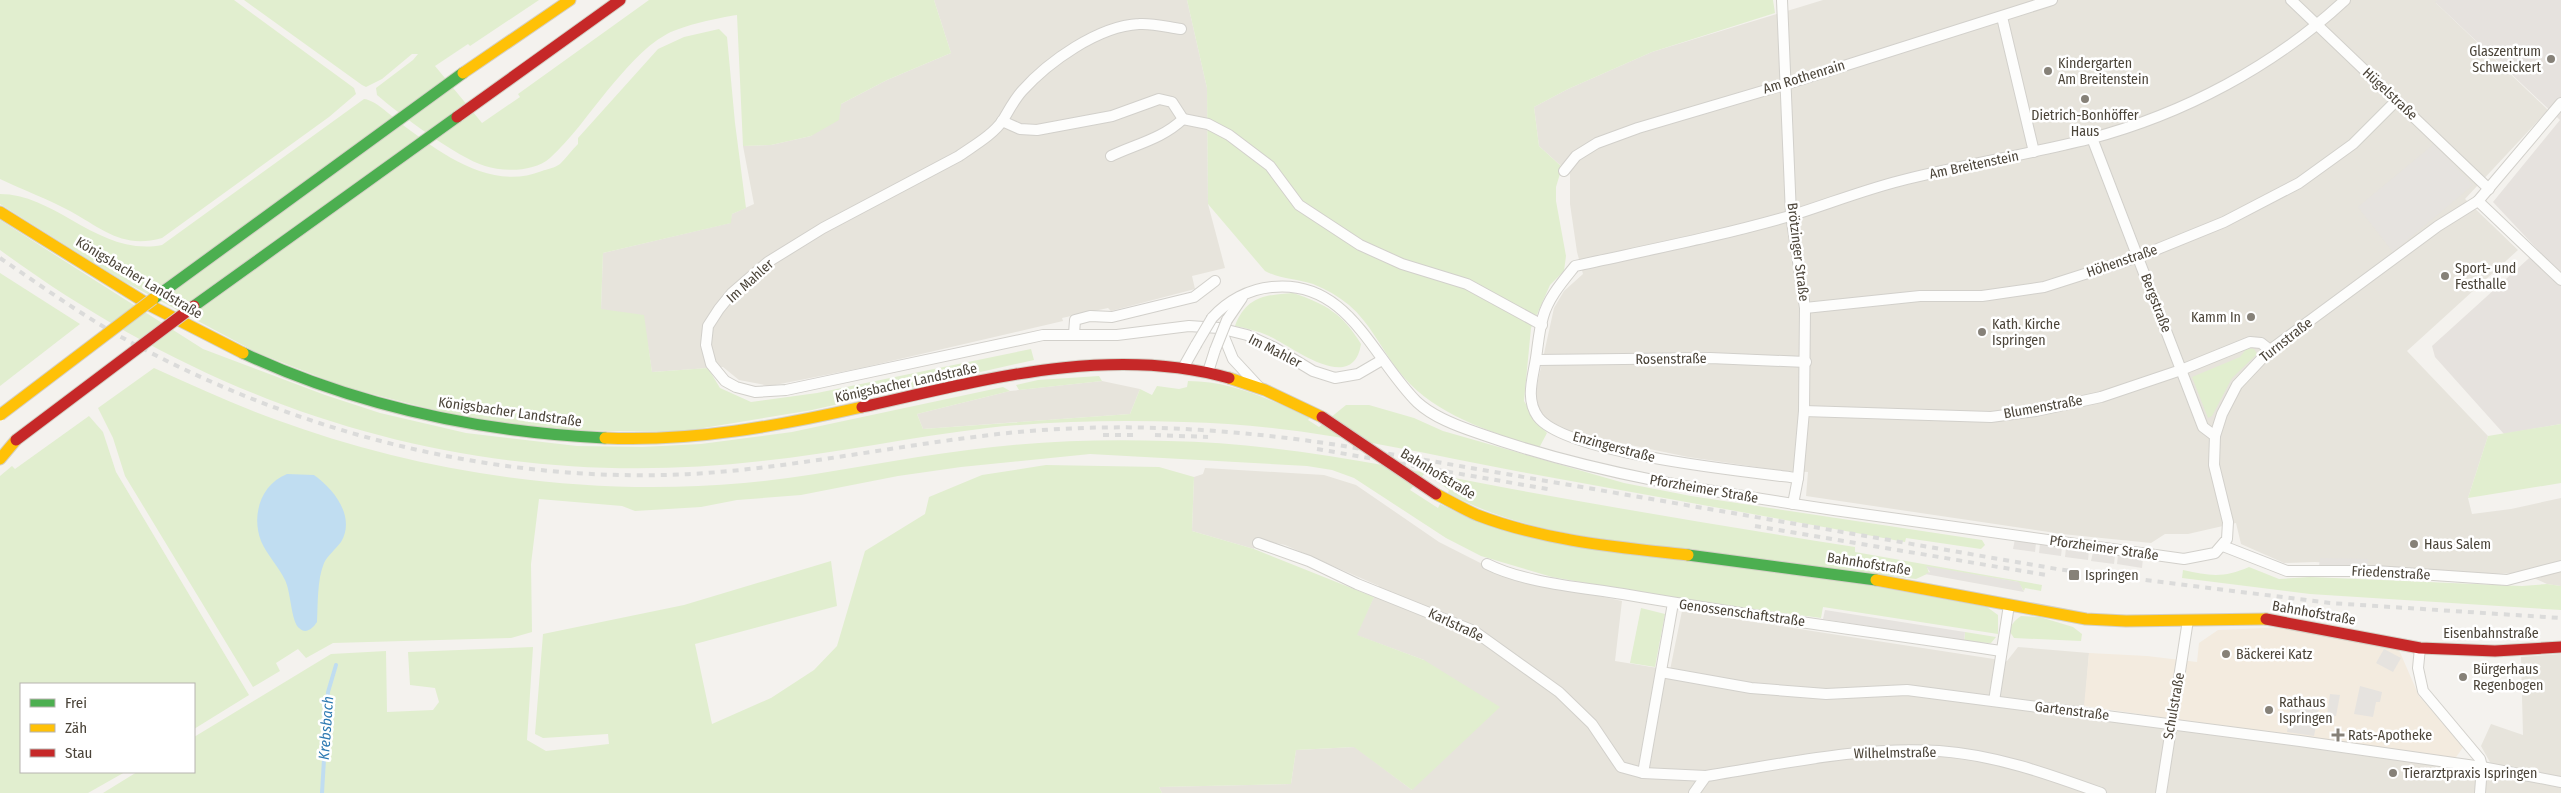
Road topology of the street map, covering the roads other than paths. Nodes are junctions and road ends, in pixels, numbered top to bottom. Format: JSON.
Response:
{"nodes":[{"id":1,"x":570,"y":0,"type":"edge"},
{"id":2,"x":620,"y":0,"type":"edge"},
{"id":3,"x":1782,"y":0,"type":"edge"},
{"id":4,"x":2052,"y":0,"type":"edge"},
{"id":5,"x":2290,"y":0,"type":"edge"},
{"id":6,"x":2345,"y":0,"type":"edge"},
{"id":7,"x":2002,"y":17,"type":"junction"},
{"id":8,"x":2317,"y":26,"type":"junction"},
{"id":9,"x":1180,"y":29,"type":"dead end"},
{"id":10,"x":1787,"y":84,"type":"junction"},
{"id":11,"x":2396,"y":101,"type":"junction"},
{"id":12,"x":2561,"y":103,"type":"edge"},
{"id":13,"x":1184,"y":119,"type":"junction"},
{"id":14,"x":1002,"y":121,"type":"junction"},
{"id":15,"x":2092,"y":138,"type":"junction"},
{"id":16,"x":2034,"y":152,"type":"junction"},
{"id":17,"x":1111,"y":156,"type":"dead end"},
{"id":18,"x":1564,"y":171,"type":"dead end"},
{"id":19,"x":2489,"y":189,"type":"junction"},
{"id":20,"x":2478,"y":201,"type":"junction"},
{"id":21,"x":0,"y":212,"type":"edge"},
{"id":22,"x":1791,"y":215,"type":"junction"},
{"id":23,"x":2138,"y":257,"type":"junction"},
{"id":24,"x":1575,"y":266,"type":"joint"},
{"id":25,"x":2561,"y":280,"type":"edge"},
{"id":26,"x":1215,"y":281,"type":"dead end"},
{"id":27,"x":1243,"y":296,"type":"junction"},
{"id":28,"x":1805,"y":308,"type":"junction"},
{"id":29,"x":1542,"y":325,"type":"junction"},
{"id":30,"x":1222,"y":332,"type":"junction"},
{"id":31,"x":1074,"y":334,"type":"junction"},
{"id":32,"x":2270,"y":350,"type":"junction"},
{"id":33,"x":1382,"y":360,"type":"junction"},
{"id":34,"x":1536,"y":360,"type":"junction"},
{"id":35,"x":1806,"y":362,"type":"junction"},
{"id":36,"x":1183,"y":368,"type":"junction"},
{"id":37,"x":2181,"y":370,"type":"junction"},
{"id":38,"x":1208,"y":372,"type":"junction"},
{"id":39,"x":1258,"y":387,"type":"junction"},
{"id":40,"x":1804,"y":412,"type":"junction"},
{"id":41,"x":0,"y":415,"type":"edge"},
{"id":42,"x":2215,"y":436,"type":"junction"},
{"id":43,"x":16,"y":440,"type":"junction"},
{"id":44,"x":0,"y":453,"type":"edge"},
{"id":45,"x":0,"y":459,"type":"edge"},
{"id":46,"x":1798,"y":478,"type":"junction"},
{"id":47,"x":1793,"y":504,"type":"junction"},
{"id":48,"x":1258,"y":543,"type":"dead end"},
{"id":49,"x":2223,"y":546,"type":"junction"},
{"id":50,"x":1487,"y":564,"type":"dead end"},
{"id":51,"x":2561,"y":566,"type":"edge"},
{"id":52,"x":1672,"y":603,"type":"junction"},
{"id":53,"x":2009,"y":605,"type":"junction"},
{"id":54,"x":2188,"y":620,"type":"junction"},
{"id":55,"x":2561,"y":647,"type":"edge"},
{"id":56,"x":2420,"y":648,"type":"junction"},
{"id":57,"x":2001,"y":651,"type":"junction"},
{"id":58,"x":1661,"y":672,"type":"junction"},
{"id":59,"x":1994,"y":701,"type":"junction"},
{"id":60,"x":2170,"y":724,"type":"junction"},
{"id":61,"x":2482,"y":767,"type":"junction"},
{"id":62,"x":1643,"y":773,"type":"junction"},
{"id":63,"x":1706,"y":776,"type":"junction"},
{"id":64,"x":2561,"y":782,"type":"edge"},
{"id":65,"x":1694,"y":793,"type":"edge"},
{"id":66,"x":2101,"y":793,"type":"edge"},
{"id":67,"x":2161,"y":793,"type":"edge"},
{"id":68,"x":2480,"y":793,"type":"edge"}],
"edges":[{"from":1,"to":41,"type":"main road","bridge":true},
{"from":2,"to":43,"type":"main road","bridge":true},
{"from":3,"to":10,"type":"street","name":"Brötzinger Straße"},
{"from":4,"to":7,"type":"street","name":"Am Rothenrain"},
{"from":5,"to":8,"type":"street","name":"Hügelstraße"},
{"from":6,"to":8,"type":"street","name":"Am Breitenstein"},
{"from":7,"to":10,"type":"street","name":"Am Rothenrain"},
{"from":7,"to":16,"type":"street"},
{"from":8,"to":11,"type":"street","name":"Hügelstraße"},
{"from":8,"to":15,"type":"street","name":"Am Breitenstein"},
{"from":9,"to":14,"type":"street","name":"Im Mahler"},
{"from":10,"to":18,"type":"street","name":"Am Rothenrain"},
{"from":10,"to":22,"type":"street","name":"Brötzinger Straße"},
{"from":11,"to":19,"type":"street","name":"Hügelstraße"},
{"from":11,"to":23,"type":"street","name":"Höhenstraße"},
{"from":12,"to":19,"type":"street","name":"Turnstraße"},
{"from":13,"to":14,"type":"street"},
{"from":13,"to":17,"type":"street"},
{"from":13,"to":29,"type":"street"},
{"from":14,"to":31,"type":"street","name":"Im Mahler"},
{"from":15,"to":16,"type":"street","name":"Am Breitenstein"},
{"from":15,"to":23,"type":"street","name":"Bergstraße"},
{"from":16,"to":22,"type":"street","name":"Am Breitenstein"},
{"from":19,"to":20,"type":"street","name":"Turnstraße"},
{"from":20,"to":25,"type":"street"},
{"from":20,"to":32,"type":"street","name":"Turnstraße"},
{"from":21,"to":36,"type":"main road","name":"Königsbacher Landstraße"},
{"from":22,"to":24,"type":"street","name":"Am Breitenstein"},
{"from":22,"to":28,"type":"street","name":"Brötzinger Straße"},
{"from":23,"to":28,"type":"street","name":"Höhenstraße"},
{"from":23,"to":37,"type":"street","name":"Bergstraße"},
{"from":24,"to":29,"type":"street","name":"Enzingerstraße"},
{"from":26,"to":31,"type":"street"},
{"from":27,"to":30,"type":"street","bridge":true},
{"from":27,"to":33,"type":"street","name":"Pforzheimer Straße"},
{"from":27,"to":36,"type":"street","name":"Pforzheimer Straße","bridge":true},
{"from":28,"to":35,"type":"street","name":"Brötzinger Straße"},
{"from":29,"to":34,"type":"street","name":"Enzingerstraße"},
{"from":30,"to":38,"type":"street","bridge":true},
{"from":30,"to":39,"type":"street"},
{"from":31,"to":33,"type":"street","name":"Im Mahler"},
{"from":32,"to":37,"type":"street","name":"Blumenstraße"},
{"from":32,"to":42,"type":"street","name":"Turnstraße"},
{"from":33,"to":47,"type":"street","name":"Pforzheimer Straße"},
{"from":34,"to":35,"type":"street","name":"Rosenstraße"},
{"from":34,"to":46,"type":"street","name":"Enzingerstraße"},
{"from":35,"to":40,"type":"street","name":"Brötzinger Straße"},
{"from":36,"to":38,"type":"main road","name":"Königsbacher Landstraße"},
{"from":37,"to":40,"type":"street","name":"Blumenstraße"},
{"from":37,"to":42,"type":"street","name":"Bergstraße"},
{"from":38,"to":39,"type":"main road","name":"Bahnhofstraße"},
{"from":39,"to":53,"type":"main road","name":"Bahnhofstraße","bridge":true},
{"from":40,"to":46,"type":"street","name":"Brötzinger Straße"},
{"from":42,"to":49,"type":"street","name":"Turnstraße"},
{"from":43,"to":44,"type":"main road"},
{"from":43,"to":45,"type":"main road"},
{"from":46,"to":47,"type":"street","name":"Brötzinger Straße"},
{"from":47,"to":49,"type":"street","name":"Pforzheimer Straße"},
{"from":48,"to":62,"type":"street","name":"Karlstraße"},
{"from":49,"to":51,"type":"street","name":"Friedenstraße"},
{"from":50,"to":52,"type":"street","name":"Genossenschaftstraße"},
{"from":52,"to":57,"type":"street","name":"Genossenschaftstraße"},
{"from":52,"to":58,"type":"street"},
{"from":53,"to":54,"type":"main road","name":"Bahnhofstraße"},
{"from":53,"to":57,"type":"street"},
{"from":54,"to":56,"type":"main road","name":"Bahnhofstraße"},
{"from":54,"to":60,"type":"street","name":"Schulstraße"},
{"from":55,"to":56,"type":"main road","name":"Eisenbahnstraße"},
{"from":56,"to":61,"type":"street"},
{"from":57,"to":59,"type":"street"},
{"from":58,"to":59,"type":"street","name":"Gartenstraße"},
{"from":58,"to":62,"type":"street"},
{"from":59,"to":60,"type":"street","name":"Gartenstraße"},
{"from":60,"to":61,"type":"street","name":"Gartenstraße"},
{"from":60,"to":67,"type":"street","name":"Schulstraße"},
{"from":61,"to":64,"type":"street","name":"Gartenstraße"},
{"from":61,"to":68,"type":"street"},
{"from":62,"to":63,"type":"street","name":"Karlstraße"},
{"from":63,"to":65,"type":"street"},
{"from":63,"to":66,"type":"street","name":"Wilhelmstraße"}]}
